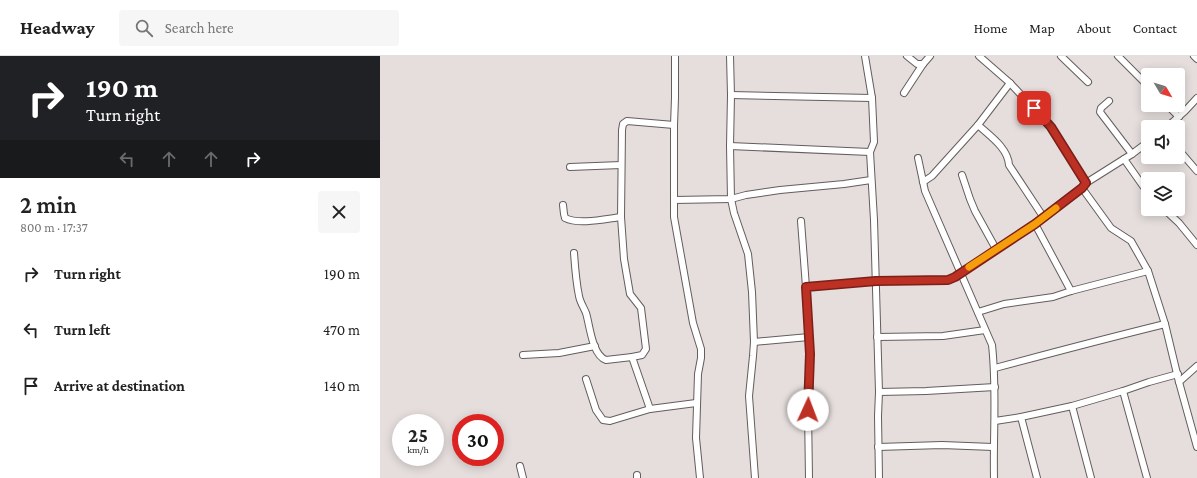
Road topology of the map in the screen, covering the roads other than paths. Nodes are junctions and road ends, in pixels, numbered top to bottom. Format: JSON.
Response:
{"nodes":[{"id":1,"x":675,"y":56,"type":"edge"},
{"id":2,"x":730,"y":56,"type":"edge"},
{"id":3,"x":866,"y":56,"type":"edge"},
{"id":4,"x":907,"y":56,"type":"edge"},
{"id":5,"x":930,"y":56,"type":"edge"},
{"id":6,"x":979,"y":56,"type":"edge"},
{"id":7,"x":1061,"y":56,"type":"edge"},
{"id":8,"x":1118,"y":56,"type":"edge"},
{"id":9,"x":1194,"y":56,"type":"edge"},
{"id":10,"x":1197,"y":59,"type":"edge"},
{"id":11,"x":923,"y":64,"type":"junction"},
{"id":12,"x":1141,"y":79,"type":"edge"},
{"id":13,"x":1088,"y":82,"type":"dead end"},
{"id":14,"x":1010,"y":83,"type":"junction"},
{"id":15,"x":904,"y":92,"type":"dead end"},
{"id":16,"x":731,"y":95,"type":"junction"},
{"id":17,"x":872,"y":98,"type":"junction"},
{"id":18,"x":1196,"y":100,"type":"edge"},
{"id":19,"x":1109,"y":101,"type":"dead end"},
{"id":20,"x":1174,"y":112,"type":"edge"},
{"id":21,"x":1179,"y":117,"type":"junction"},
{"id":22,"x":1175,"y":120,"type":"edge"},
{"id":23,"x":674,"y":125,"type":"junction"},
{"id":24,"x":978,"y":126,"type":"junction"},
{"id":25,"x":730,"y":146,"type":"junction"},
{"id":26,"x":1141,"y":147,"type":"edge"},
{"id":27,"x":870,"y":152,"type":"junction"},
{"id":28,"x":1132,"y":154,"type":"junction"},
{"id":29,"x":1185,"y":157,"type":"edge"},
{"id":30,"x":918,"y":158,"type":"dead end"},
{"id":31,"x":1124,"y":159,"type":"junction"},
{"id":32,"x":621,"y":165,"type":"junction"},
{"id":33,"x":570,"y":167,"type":"dead end"},
{"id":34,"x":1197,"y":171,"type":"edge"},
{"id":35,"x":962,"y":175,"type":"dead end"},
{"id":36,"x":871,"y":180,"type":"junction"},
{"id":37,"x":923,"y":182,"type":"junction"},
{"id":38,"x":1141,"y":183,"type":"edge"},
{"id":39,"x":1084,"y":185,"type":"junction"},
{"id":40,"x":731,"y":199,"type":"junction"},
{"id":41,"x":674,"y":200,"type":"junction"},
{"id":42,"x":564,"y":205,"type":"dead end"},
{"id":43,"x":1172,"y":216,"type":"edge"},
{"id":44,"x":621,"y":217,"type":"junction"},
{"id":45,"x":1044,"y":218,"type":"junction"},
{"id":46,"x":801,"y":221,"type":"dead end"},
{"id":47,"x":1035,"y":224,"type":"junction"},
{"id":48,"x":1197,"y":245,"type":"edge"},
{"id":49,"x":996,"y":249,"type":"junction"},
{"id":50,"x":574,"y":253,"type":"dead end"},
{"id":51,"x":1148,"y":271,"type":"junction"},
{"id":52,"x":961,"y":273,"type":"junction"},
{"id":53,"x":876,"y":281,"type":"junction"},
{"id":54,"x":806,"y":287,"type":"junction"},
{"id":55,"x":1071,"y":291,"type":"junction"},
{"id":56,"x":978,"y":312,"type":"junction"},
{"id":57,"x":1165,"y":324,"type":"junction"},
{"id":58,"x":985,"y":330,"type":"junction"},
{"id":59,"x":809,"y":337,"type":"junction"},
{"id":60,"x":877,"y":337,"type":"junction"},
{"id":61,"x":754,"y":342,"type":"junction"},
{"id":62,"x":595,"y":346,"type":"junction"},
{"id":63,"x":523,"y":355,"type":"dead end"},
{"id":64,"x":632,"y":357,"type":"junction"},
{"id":65,"x":1197,"y":366,"type":"edge"},
{"id":66,"x":995,"y":368,"type":"junction"},
{"id":67,"x":1178,"y":374,"type":"junction"},
{"id":68,"x":586,"y":379,"type":"dead end"},
{"id":69,"x":1179,"y":382,"type":"junction"},
{"id":70,"x":995,"y":387,"type":"junction"},
{"id":71,"x":1123,"y":391,"type":"junction"},
{"id":72,"x":879,"y":392,"type":"junction"},
{"id":73,"x":696,"y":402,"type":"junction"},
{"id":74,"x":1072,"y":406,"type":"junction"},
{"id":75,"x":650,"y":409,"type":"junction"},
{"id":76,"x":1021,"y":417,"type":"junction"},
{"id":77,"x":995,"y":421,"type":"junction"},
{"id":78,"x":878,"y":447,"type":"junction"},
{"id":79,"x":993,"y":447,"type":"junction"},
{"id":80,"x":1197,"y":447,"type":"edge"},
{"id":81,"x":520,"y":466,"type":"dead end"},
{"id":82,"x":523,"y":478,"type":"edge"},
{"id":83,"x":700,"y":478,"type":"edge"},
{"id":84,"x":755,"y":478,"type":"edge"},
{"id":85,"x":809,"y":478,"type":"edge"},
{"id":86,"x":879,"y":478,"type":"edge"},
{"id":87,"x":994,"y":478,"type":"edge"},
{"id":88,"x":1037,"y":478,"type":"edge"},
{"id":89,"x":1091,"y":478,"type":"edge"},
{"id":90,"x":1147,"y":478,"type":"edge"}],
"edges":[{"from":1,"to":23,"type":"street"},
{"from":2,"to":16,"type":"street"},
{"from":3,"to":17,"type":"street"},
{"from":4,"to":11,"type":"street"},
{"from":5,"to":11,"type":"street"},
{"from":6,"to":14,"type":"street"},
{"from":7,"to":13,"type":"street"},
{"from":8,"to":12,"type":"street"},
{"from":9,"to":10,"type":"street"},
{"from":11,"to":15,"type":"street"},
{"from":14,"to":24,"type":"street"},
{"from":14,"to":39,"type":"street"},
{"from":16,"to":17,"type":"street"},
{"from":16,"to":25,"type":"street"},
{"from":17,"to":27,"type":"street"},
{"from":18,"to":21,"type":"street"},
{"from":19,"to":28,"type":"street"},
{"from":20,"to":21,"type":"street"},
{"from":21,"to":22,"type":"street"},
{"from":23,"to":32,"type":"street"},
{"from":23,"to":41,"type":"street"},
{"from":24,"to":37,"type":"street"},
{"from":24,"to":45,"type":"street"},
{"from":25,"to":27,"type":"street"},
{"from":25,"to":40,"type":"street"},
{"from":26,"to":28,"type":"street"},
{"from":27,"to":36,"type":"street"},
{"from":28,"to":31,"type":"street"},
{"from":29,"to":34,"type":"street"},
{"from":30,"to":37,"type":"street"},
{"from":31,"to":38,"type":"street"},
{"from":31,"to":39,"type":"street"},
{"from":32,"to":33,"type":"street"},
{"from":32,"to":44,"type":"street"},
{"from":35,"to":49,"type":"street"},
{"from":36,"to":40,"type":"street"},
{"from":36,"to":53,"type":"street"},
{"from":37,"to":52,"type":"street"},
{"from":39,"to":45,"type":"street"},
{"from":39,"to":51,"type":"street"},
{"from":40,"to":41,"type":"street"},
{"from":40,"to":61,"type":"street"},
{"from":41,"to":73,"type":"street"},
{"from":42,"to":44,"type":"street"},
{"from":43,"to":48,"type":"street"},
{"from":44,"to":64,"type":"street"},
{"from":45,"to":47,"type":"street"},
{"from":46,"to":54,"type":"street"},
{"from":47,"to":49,"type":"street"},
{"from":47,"to":55,"type":"street"},
{"from":49,"to":52,"type":"street"},
{"from":50,"to":62,"type":"street"},
{"from":51,"to":55,"type":"street"},
{"from":51,"to":57,"type":"street"},
{"from":52,"to":53,"type":"street"},
{"from":52,"to":56,"type":"street"},
{"from":53,"to":54,"type":"street"},
{"from":53,"to":60,"type":"street"},
{"from":54,"to":59,"type":"street"},
{"from":55,"to":56,"type":"street"},
{"from":56,"to":58,"type":"street"},
{"from":57,"to":66,"type":"street"},
{"from":57,"to":67,"type":"street"},
{"from":58,"to":60,"type":"street"},
{"from":58,"to":66,"type":"street"},
{"from":59,"to":61,"type":"street"},
{"from":59,"to":85,"type":"street"},
{"from":60,"to":72,"type":"street"},
{"from":61,"to":84,"type":"street"},
{"from":62,"to":63,"type":"street"},
{"from":62,"to":64,"type":"street"},
{"from":64,"to":75,"type":"street"},
{"from":65,"to":69,"type":"street"},
{"from":66,"to":70,"type":"street"},
{"from":67,"to":69,"type":"street"},
{"from":67,"to":71,"type":"street"},
{"from":68,"to":75,"type":"street"},
{"from":69,"to":80,"type":"street"},
{"from":70,"to":72,"type":"street"},
{"from":70,"to":77,"type":"street"},
{"from":71,"to":74,"type":"street"},
{"from":71,"to":90,"type":"street"},
{"from":72,"to":78,"type":"street"},
{"from":73,"to":75,"type":"street"},
{"from":73,"to":83,"type":"street"},
{"from":74,"to":76,"type":"street"},
{"from":74,"to":89,"type":"street"},
{"from":76,"to":77,"type":"street"},
{"from":76,"to":88,"type":"street"},
{"from":77,"to":79,"type":"street"},
{"from":78,"to":79,"type":"street"},
{"from":78,"to":86,"type":"street"},
{"from":79,"to":87,"type":"street"},
{"from":81,"to":82,"type":"street"}]}
